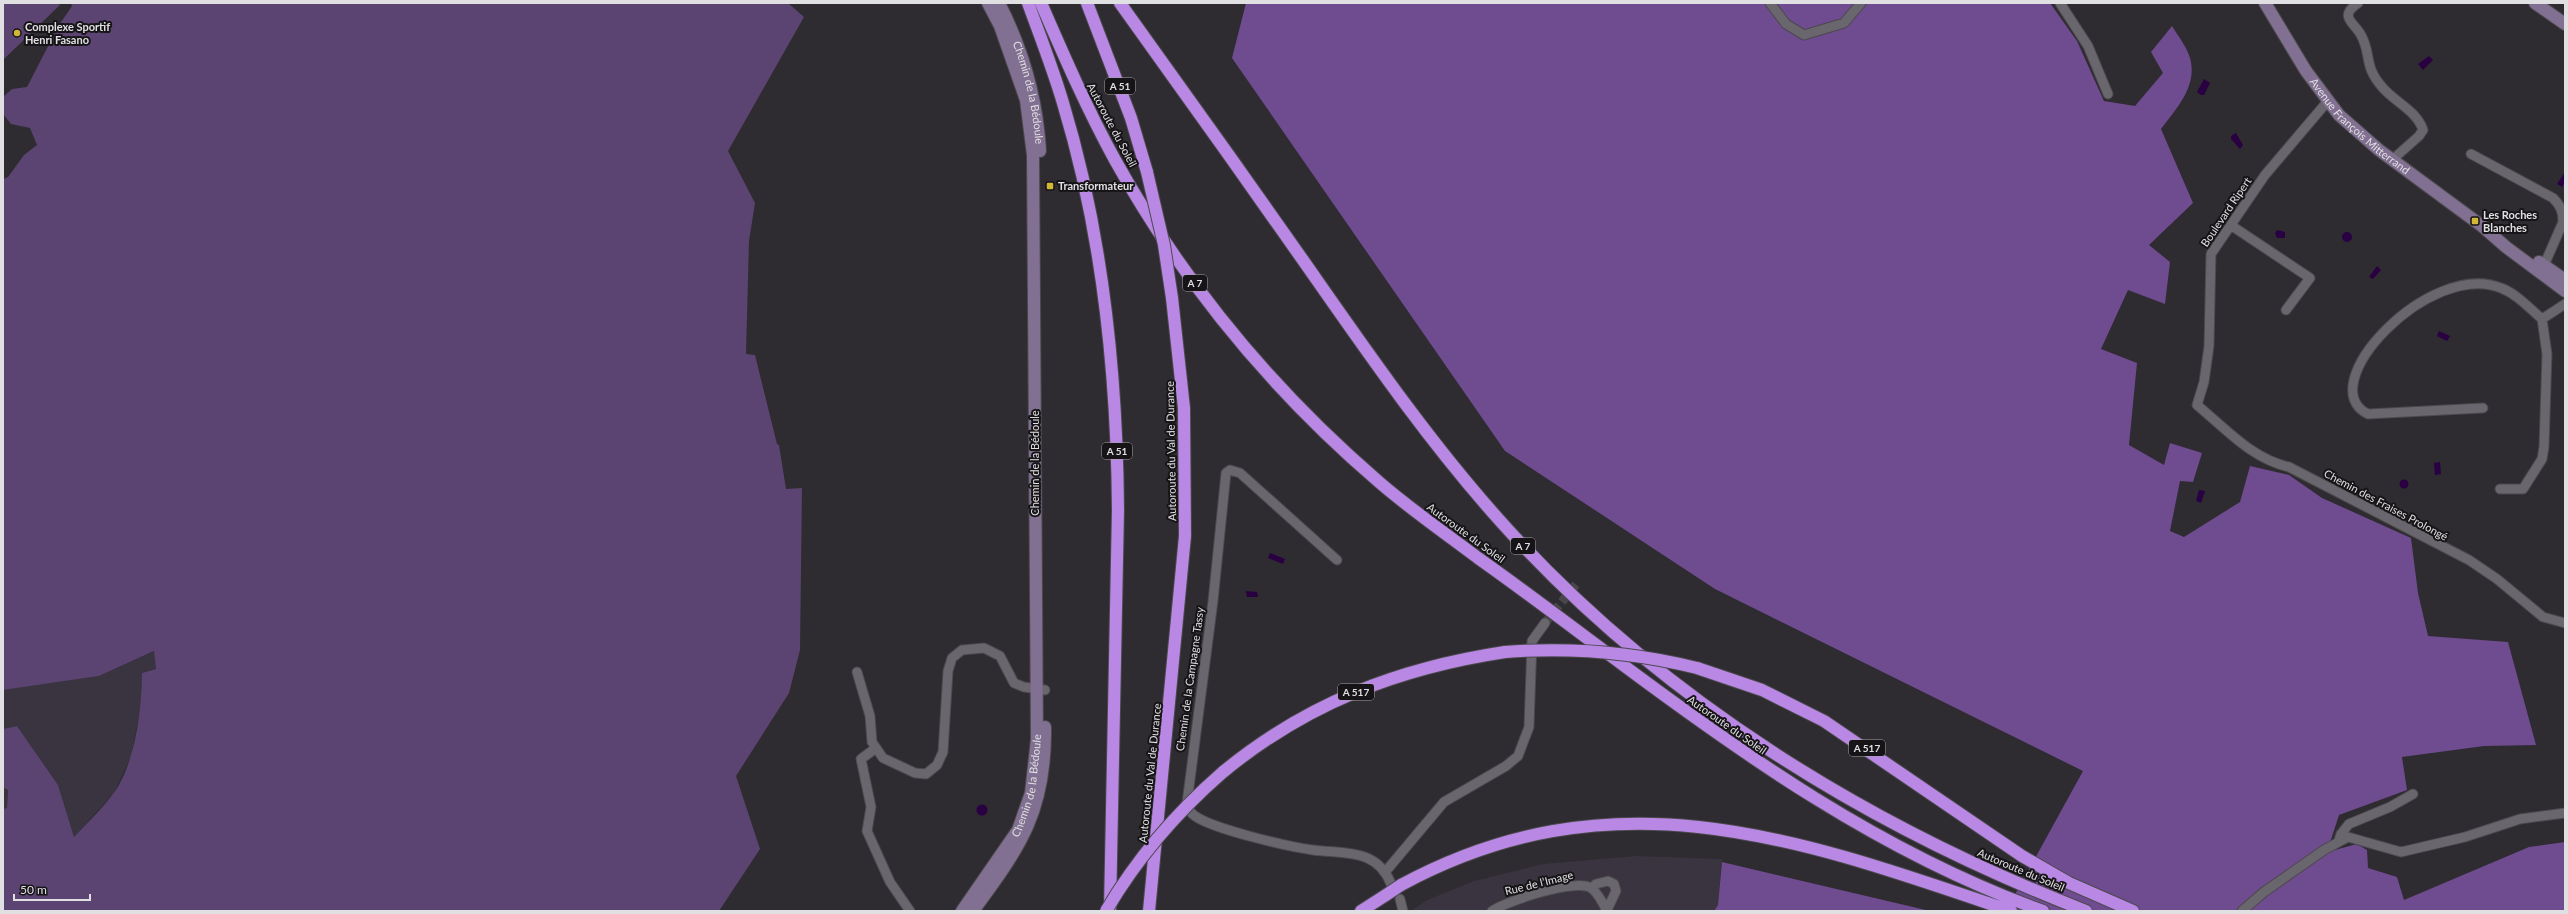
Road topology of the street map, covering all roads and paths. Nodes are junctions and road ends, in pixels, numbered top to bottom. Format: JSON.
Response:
{"nodes":[{"id":1,"x":988,"y":3,"type":"edge"},
{"id":2,"x":999,"y":3,"type":"edge"},
{"id":3,"x":1028,"y":3,"type":"edge"},
{"id":4,"x":1041,"y":3,"type":"edge"},
{"id":5,"x":1087,"y":3,"type":"edge"},
{"id":6,"x":1120,"y":3,"type":"edge"},
{"id":7,"x":1770,"y":3,"type":"edge"},
{"id":8,"x":1861,"y":3,"type":"edge"},
{"id":9,"x":2060,"y":3,"type":"edge"},
{"id":10,"x":2265,"y":3,"type":"edge"},
{"id":11,"x":2358,"y":3,"type":"edge"},
{"id":12,"x":2535,"y":3,"type":"edge"},
{"id":13,"x":2565,"y":24,"type":"edge"},
{"id":14,"x":2108,"y":94,"type":"dead end"},
{"id":15,"x":2327,"y":102,"type":"junction"},
{"id":16,"x":2471,"y":154,"type":"dead end"},
{"id":17,"x":2392,"y":160,"type":"junction"},
{"id":18,"x":2232,"y":226,"type":"junction"},
{"id":19,"x":2543,"y":269,"type":"junction"},
{"id":20,"x":2565,"y":280,"type":"edge"},
{"id":21,"x":2565,"y":291,"type":"edge"},
{"id":22,"x":2565,"y":304,"type":"edge"},
{"id":23,"x":2286,"y":310,"type":"dead end"},
{"id":24,"x":2542,"y":319,"type":"junction"},
{"id":25,"x":2198,"y":405,"type":"joint"},
{"id":26,"x":2483,"y":408,"type":"dead end"},
{"id":27,"x":2500,"y":489,"type":"dead end"},
{"id":28,"x":1337,"y":560,"type":"dead end"},
{"id":29,"x":1545,"y":623,"type":"tunnel mouth"},
{"id":30,"x":2565,"y":623,"type":"edge"},
{"id":31,"x":857,"y":672,"type":"dead end"},
{"id":32,"x":1041,"y":689,"type":"junction"},
{"id":33,"x":876,"y":748,"type":"junction"},
{"id":34,"x":2413,"y":794,"type":"dead end"},
{"id":35,"x":2565,"y":813,"type":"edge"},
{"id":36,"x":2339,"y":840,"type":"junction"},
{"id":37,"x":1386,"y":871,"type":"junction"},
{"id":38,"x":1393,"y":888,"type":"junction"},
{"id":39,"x":1592,"y":888,"type":"junction"},
{"id":40,"x":1400,"y":899,"type":"dead end"},
{"id":41,"x":1607,"y":910,"type":"edge"},
{"id":42,"x":910,"y":911,"type":"edge"},
{"id":43,"x":962,"y":911,"type":"edge"},
{"id":44,"x":974,"y":911,"type":"edge"},
{"id":45,"x":1106,"y":911,"type":"edge"},
{"id":46,"x":1110,"y":911,"type":"edge"},
{"id":47,"x":1149,"y":911,"type":"edge"},
{"id":48,"x":1361,"y":911,"type":"edge"},
{"id":49,"x":1403,"y":911,"type":"edge"},
{"id":50,"x":1492,"y":911,"type":"edge"},
{"id":51,"x":2011,"y":911,"type":"edge"},
{"id":52,"x":2043,"y":911,"type":"edge"},
{"id":53,"x":2086,"y":911,"type":"edge"},
{"id":54,"x":2133,"y":911,"type":"edge"},
{"id":55,"x":2242,"y":911,"type":"edge"}],
"edges":[{"from":1,"to":32,"type":"street","name":"Chemin de la Bédoule"},
{"from":2,"to":32,"type":"street","name":"Chemin de la Bédoule"},
{"from":3,"to":46,"type":"highway","number":"A 51"},
{"from":4,"to":52,"type":"highway","name":"Autoroute du Soleil","number":"A 7"},
{"from":5,"to":47,"type":"highway","name":"Autoroute du Val de Durance","number":"A 51","bridge":true},
{"from":6,"to":53,"type":"highway","name":"Autoroute du Soleil","number":"A 7"},
{"from":7,"to":8,"type":"street"},
{"from":9,"to":14,"type":"street"},
{"from":10,"to":15,"type":"street","name":"Avenue François Mitterrand"},
{"from":11,"to":17,"type":"street"},
{"from":12,"to":13,"type":"street"},
{"from":15,"to":17,"type":"street","name":"Avenue François Mitterrand"},
{"from":15,"to":18,"type":"street","name":"Boulevard Ripert"},
{"from":16,"to":19,"type":"street"},
{"from":17,"to":19,"type":"street","name":"Avenue François Mitterrand"},
{"from":18,"to":23,"type":"street"},
{"from":18,"to":25,"type":"street","name":"Boulevard Ripert"},
{"from":19,"to":20,"type":"street","name":"Avenue François Mitterrand"},
{"from":19,"to":21,"type":"street","name":"Avenue François Mitterrand"},
{"from":22,"to":24,"type":"street"},
{"from":24,"to":26,"type":"street"},
{"from":24,"to":27,"type":"street"},
{"from":25,"to":30,"type":"street","name":"Chemin des Fraises Prolongé"},
{"from":28,"to":37,"type":"street","name":"Chemin de la Campagne Tassy"},
{"from":29,"to":37,"type":"street"},
{"from":31,"to":33,"type":"street"},
{"from":32,"to":33,"type":"street"},
{"from":32,"to":43,"type":"street","name":"Chemin de la Bédoule"},
{"from":32,"to":44,"type":"street","name":"Chemin de la Bédoule"},
{"from":33,"to":42,"type":"street"},
{"from":34,"to":36,"type":"street"},
{"from":35,"to":36,"type":"street"},
{"from":36,"to":55,"type":"street"},
{"from":37,"to":38,"type":"street"},
{"from":38,"to":48,"type":"highway"},
{"from":38,"to":51,"type":"highway"},
{"from":39,"to":41,"type":"street","name":"Rue de l’Image"},
{"from":39,"to":41,"type":"street","name":"Rue de l’Image"},
{"from":39,"to":50,"type":"street","name":"Rue de l’Image"},
{"from":40,"to":49,"type":"street"},
{"from":45,"to":54,"type":"highway","number":"A 517","bridge":true}]}
